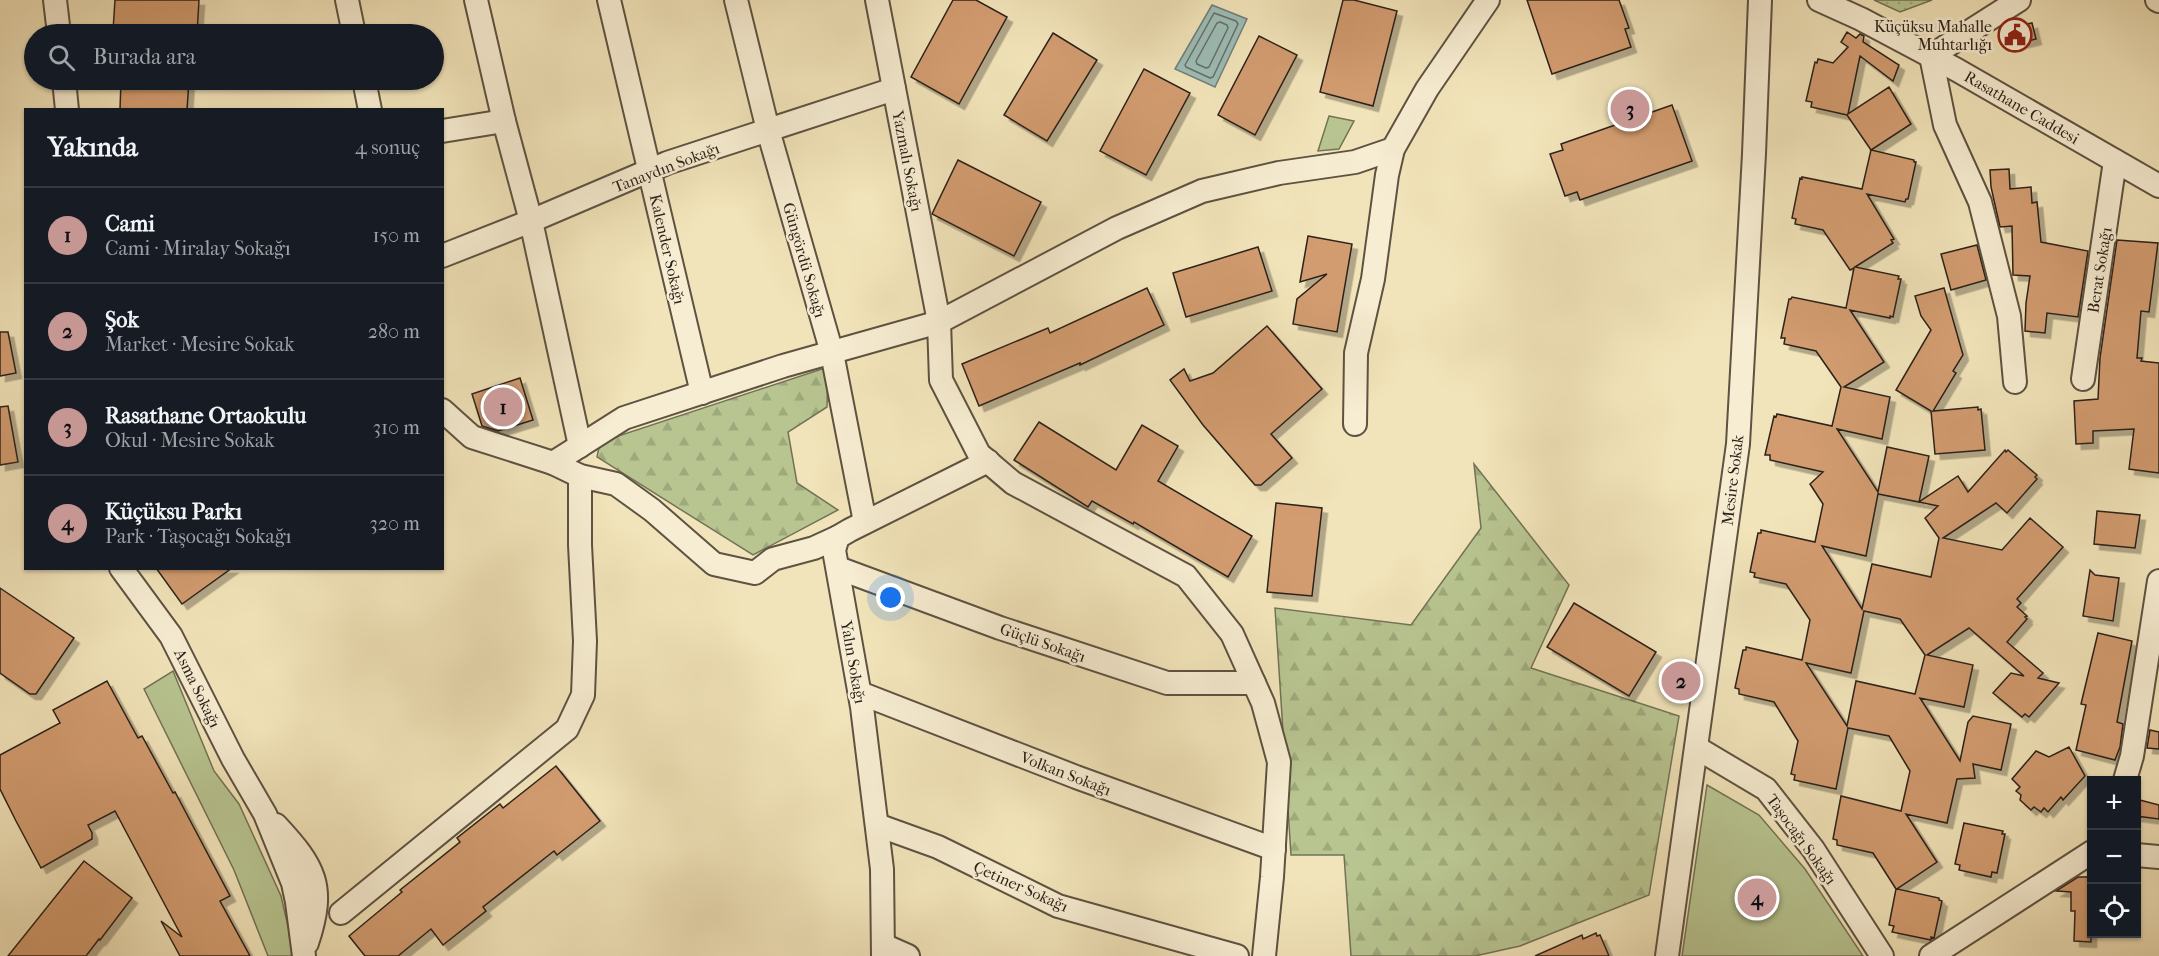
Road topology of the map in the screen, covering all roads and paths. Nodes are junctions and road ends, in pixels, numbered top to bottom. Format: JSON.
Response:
{"nodes":[{"id":1,"x":55,"y":0,"type":"edge"},
{"id":2,"x":347,"y":0,"type":"edge"},
{"id":3,"x":476,"y":0,"type":"edge"},
{"id":4,"x":609,"y":0,"type":"edge"},
{"id":5,"x":736,"y":0,"type":"edge"},
{"id":6,"x":877,"y":0,"type":"edge"},
{"id":7,"x":1488,"y":0,"type":"edge"},
{"id":8,"x":1760,"y":0,"type":"edge"},
{"id":9,"x":1819,"y":0,"type":"edge"},
{"id":10,"x":2019,"y":0,"type":"edge"},
{"id":11,"x":58,"y":24,"type":"edge"},
{"id":12,"x":352,"y":24,"type":"edge"},
{"id":13,"x":1930,"y":56,"type":"junction"},
{"id":14,"x":65,"y":90,"type":"edge"},
{"id":15,"x":365,"y":90,"type":"edge"},
{"id":16,"x":894,"y":90,"type":"junction"},
{"id":17,"x":67,"y":108,"type":"edge"},
{"id":18,"x":370,"y":108,"type":"edge"},
{"id":19,"x":504,"y":121,"type":"junction"},
{"id":20,"x":768,"y":130,"type":"junction"},
{"id":21,"x":444,"y":131,"type":"edge"},
{"id":22,"x":1394,"y":149,"type":"junction"},
{"id":23,"x":2115,"y":161,"type":"junction"},
{"id":24,"x":650,"y":171,"type":"junction"},
{"id":25,"x":2159,"y":186,"type":"edge"},
{"id":26,"x":531,"y":221,"type":"junction"},
{"id":27,"x":444,"y":255,"type":"edge"},
{"id":28,"x":939,"y":322,"type":"junction"},
{"id":29,"x":832,"y":353,"type":"junction"},
{"id":30,"x":2083,"y":379,"type":"dead end"},
{"id":31,"x":2015,"y":382,"type":"dead end"},
{"id":32,"x":702,"y":393,"type":"junction"},
{"id":33,"x":444,"y":412,"type":"edge"},
{"id":34,"x":1355,"y":424,"type":"dead end"},
{"id":35,"x":580,"y":446,"type":"junction"},
{"id":36,"x":988,"y":461,"type":"junction"},
{"id":37,"x":553,"y":463,"type":"junction"},
{"id":38,"x":580,"y":476,"type":"junction"},
{"id":39,"x":865,"y":522,"type":"junction"},
{"id":40,"x":838,"y":537,"type":"junction"},
{"id":41,"x":837,"y":568,"type":"junction"},
{"id":42,"x":122,"y":570,"type":"edge"},
{"id":43,"x":2159,"y":581,"type":"edge"},
{"id":44,"x":1254,"y":684,"type":"junction"},
{"id":45,"x":860,"y":693,"type":"junction"},
{"id":46,"x":1697,"y":748,"type":"junction"},
{"id":47,"x":2126,"y":776,"type":"edge"},
{"id":48,"x":877,"y":825,"type":"junction"},
{"id":49,"x":1274,"y":849,"type":"junction"},
{"id":50,"x":2087,"y":855,"type":"edge"},
{"id":51,"x":2141,"y":855,"type":"edge"},
{"id":52,"x":2159,"y":857,"type":"edge"},
{"id":53,"x":341,"y":913,"type":"dead end"},
{"id":54,"x":883,"y":951,"type":"edge"},
{"id":55,"x":304,"y":954,"type":"edge"},
{"id":56,"x":908,"y":956,"type":"edge"},
{"id":57,"x":1237,"y":956,"type":"edge"},
{"id":58,"x":1264,"y":956,"type":"edge"},
{"id":59,"x":1667,"y":956,"type":"edge"},
{"id":60,"x":1882,"y":956,"type":"edge"},
{"id":61,"x":1931,"y":956,"type":"edge"}],
"edges":[{"from":1,"to":11,"type":"street"},
{"from":2,"to":12,"type":"street"},
{"from":3,"to":19,"type":"street"},
{"from":4,"to":24,"type":"street","name":"Kalender Sokağı"},
{"from":5,"to":20,"type":"street","name":"Güngördü Sokağı"},
{"from":6,"to":16,"type":"street","name":"Yazmalı Sokağı"},
{"from":7,"to":22,"type":"street"},
{"from":8,"to":46,"type":"street","name":"Mesire Sokak"},
{"from":9,"to":13,"type":"street","name":"Rasathane Caddesi"},
{"from":10,"to":13,"type":"street"},
{"from":13,"to":23,"type":"street","name":"Rasathane Caddesi"},
{"from":13,"to":31,"type":"street"},
{"from":14,"to":17,"type":"street"},
{"from":15,"to":18,"type":"street"},
{"from":16,"to":20,"type":"street","name":"Tanaydın Sokağı"},
{"from":16,"to":28,"type":"street","name":"Yazmalı Sokağı"},
{"from":19,"to":21,"type":"street"},
{"from":19,"to":26,"type":"street"},
{"from":20,"to":24,"type":"street","name":"Tanaydın Sokağı"},
{"from":20,"to":29,"type":"street","name":"Güngördü Sokağı"},
{"from":22,"to":28,"type":"street"},
{"from":22,"to":34,"type":"street"},
{"from":23,"to":25,"type":"street","name":"Rasathane Caddesi"},
{"from":23,"to":30,"type":"street","name":"Berat Sokağı"},
{"from":24,"to":26,"type":"street","name":"Tanaydın Sokağı"},
{"from":24,"to":32,"type":"street","name":"Kalender Sokağı"},
{"from":26,"to":27,"type":"street","name":"Tanaydın Sokağı"},
{"from":26,"to":35,"type":"street"},
{"from":28,"to":29,"type":"street"},
{"from":28,"to":36,"type":"street","name":"Yazmalı Sokağı"},
{"from":29,"to":32,"type":"street"},
{"from":29,"to":39,"type":"street","name":"Güngördü Sokağı"},
{"from":32,"to":35,"type":"street"},
{"from":33,"to":37,"type":"street"},
{"from":35,"to":37,"type":"street"},
{"from":36,"to":39,"type":"street"},
{"from":36,"to":44,"type":"street","name":"Yazmalı Sokağı"},
{"from":37,"to":38,"type":"street"},
{"from":38,"to":40,"type":"street"},
{"from":38,"to":53,"type":"street"},
{"from":39,"to":40,"type":"street"},
{"from":40,"to":41,"type":"street","name":"Yalın Sokağı"},
{"from":41,"to":44,"type":"street","name":"Güçlü Sokağı"},
{"from":41,"to":45,"type":"street","name":"Yalın Sokağı"},
{"from":42,"to":55,"type":"street","name":"Asma Sokağı"},
{"from":43,"to":47,"type":"street"},
{"from":44,"to":49,"type":"street","name":"Yazmalı Sokağı"},
{"from":45,"to":48,"type":"street","name":"Yalın Sokağı"},
{"from":45,"to":49,"type":"street","name":"Volkan Sokağı"},
{"from":46,"to":59,"type":"street","name":"Mesire Sokak"},
{"from":46,"to":60,"type":"street","name":"Taşocağı Sokağı"},
{"from":48,"to":54,"type":"street","name":"Yalın Sokağı"},
{"from":48,"to":57,"type":"street","name":"Çetiner Sokağı"},
{"from":49,"to":58,"type":"street","name":"Yazmalı Sokağı"},
{"from":50,"to":61,"type":"street"},
{"from":51,"to":52,"type":"street"},
{"from":54,"to":56,"type":"street"}]}
